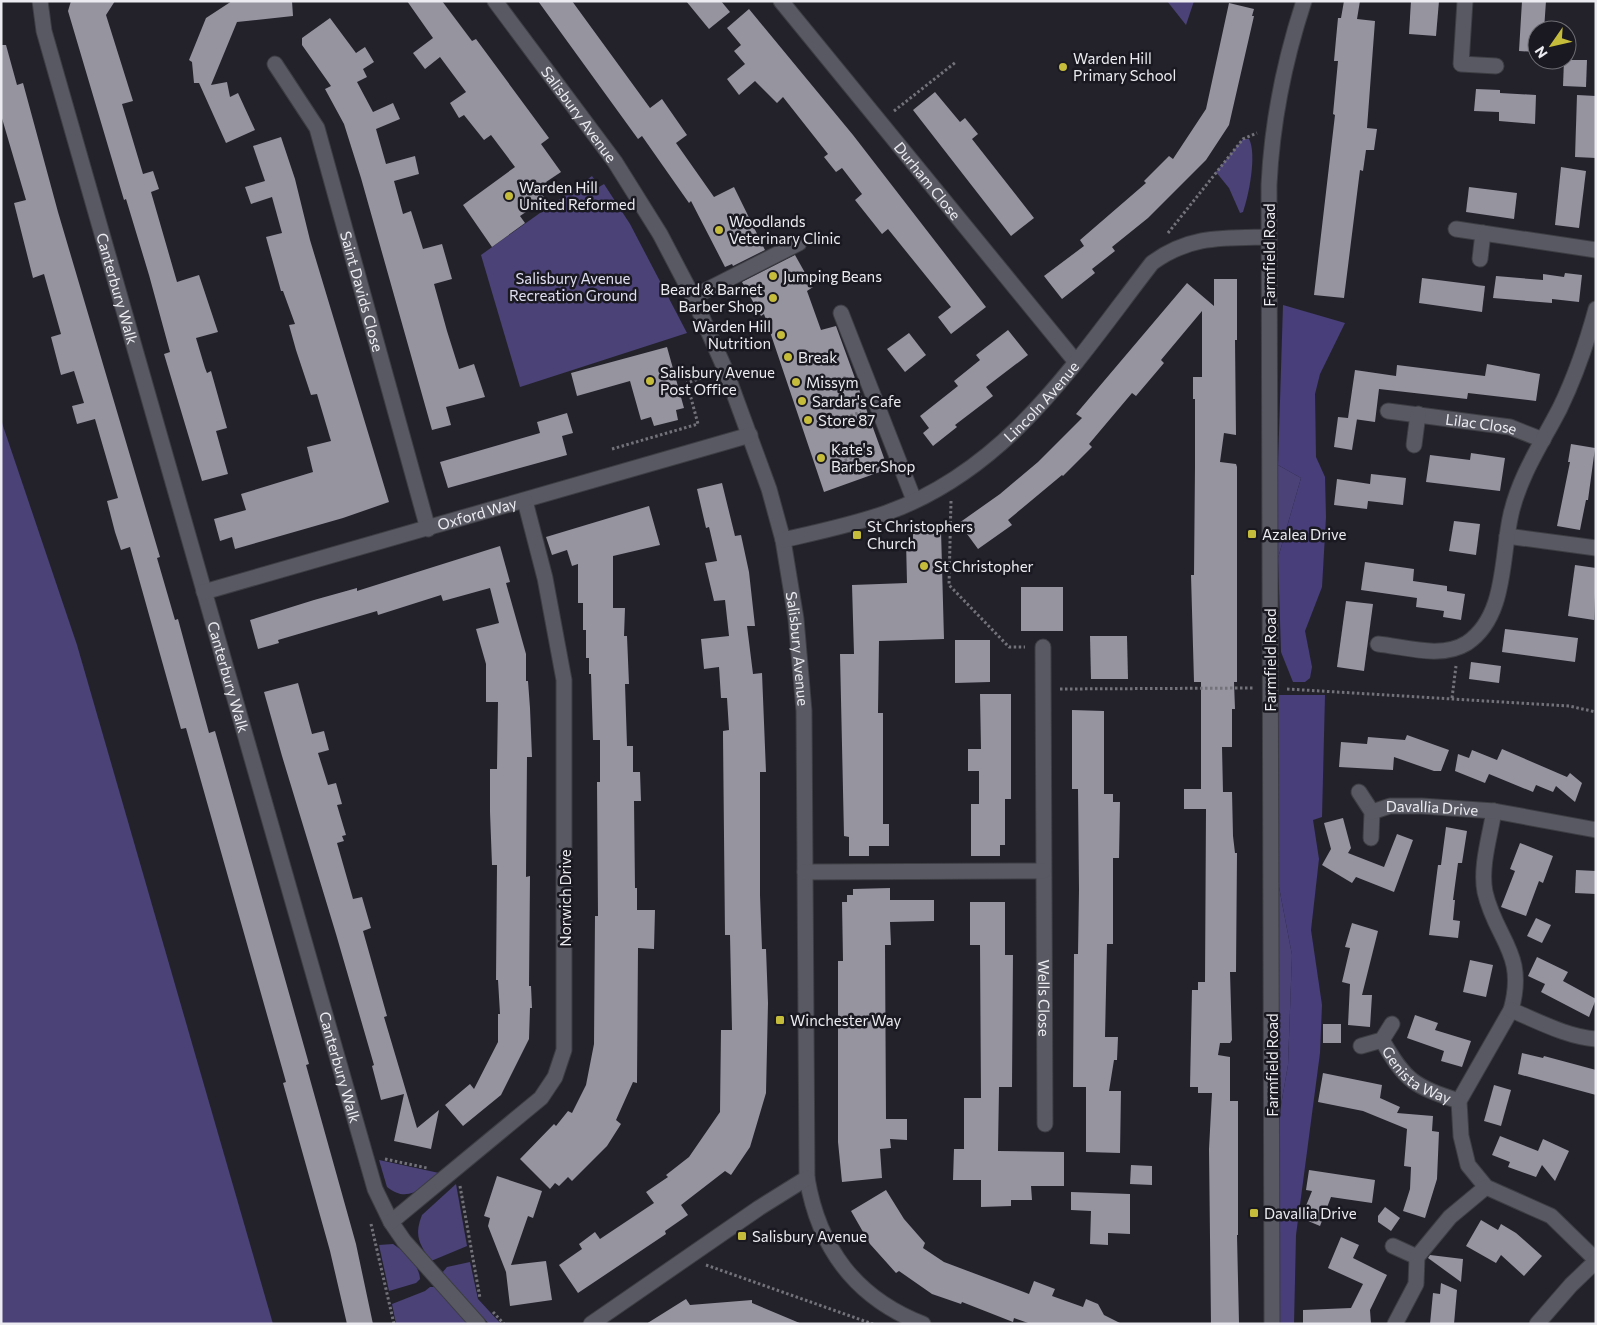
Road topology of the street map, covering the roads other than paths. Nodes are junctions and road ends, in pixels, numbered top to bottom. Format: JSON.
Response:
{"nodes":[{"id":1,"x":40,"y":1,"type":"edge"},
{"id":2,"x":495,"y":1,"type":"edge"},
{"id":3,"x":781,"y":1,"type":"edge"},
{"id":4,"x":1304,"y":1,"type":"edge"},
{"id":5,"x":1464,"y":1,"type":"edge"},
{"id":6,"x":275,"y":64,"type":"dead end"},
{"id":7,"x":1496,"y":66,"type":"dead end"},
{"id":8,"x":1456,"y":229,"type":"dead end"},
{"id":9,"x":1482,"y":233,"type":"junction"},
{"id":10,"x":1269,"y":237,"type":"junction"},
{"id":11,"x":799,"y":243,"type":"dead end"},
{"id":12,"x":1596,"y":250,"type":"edge"},
{"id":13,"x":1480,"y":259,"type":"dead end"},
{"id":14,"x":693,"y":297,"type":"junction"},
{"id":15,"x":1596,"y":308,"type":"edge"},
{"id":16,"x":841,"y":313,"type":"dead end"},
{"id":17,"x":1592,"y":341,"type":"edge"},
{"id":18,"x":1076,"y":362,"type":"junction"},
{"id":19,"x":1388,"y":411,"type":"dead end"},
{"id":20,"x":1418,"y":414,"type":"junction"},
{"id":21,"x":750,"y":435,"type":"junction"},
{"id":22,"x":1543,"y":440,"type":"junction"},
{"id":23,"x":1414,"y":445,"type":"dead end"},
{"id":24,"x":914,"y":500,"type":"junction"},
{"id":25,"x":525,"y":501,"type":"junction"},
{"id":26,"x":428,"y":529,"type":"junction"},
{"id":27,"x":1507,"y":536,"type":"junction"},
{"id":28,"x":783,"y":540,"type":"junction"},
{"id":29,"x":1596,"y":548,"type":"edge"},
{"id":30,"x":204,"y":592,"type":"junction"},
{"id":31,"x":1378,"y":644,"type":"dead end"},
{"id":32,"x":1043,"y":647,"type":"road end"},
{"id":33,"x":1359,"y":792,"type":"dead end"},
{"id":34,"x":1494,"y":811,"type":"junction"},
{"id":35,"x":1372,"y":812,"type":"junction"},
{"id":36,"x":1596,"y":830,"type":"edge"},
{"id":37,"x":1370,"y":838,"type":"dead end"},
{"id":38,"x":1044,"y":871,"type":"junction"},
{"id":39,"x":805,"y":872,"type":"junction"},
{"id":40,"x":1511,"y":1010,"type":"junction"},
{"id":41,"x":1392,"y":1024,"type":"dead end"},
{"id":42,"x":1596,"y":1039,"type":"edge"},
{"id":43,"x":1382,"y":1040,"type":"junction"},
{"id":44,"x":1360,"y":1046,"type":"dead end"},
{"id":45,"x":1459,"y":1101,"type":"junction"},
{"id":46,"x":1045,"y":1124,"type":"dead end"},
{"id":47,"x":807,"y":1178,"type":"junction"},
{"id":48,"x":1486,"y":1187,"type":"junction"},
{"id":49,"x":391,"y":1222,"type":"junction"},
{"id":50,"x":1393,"y":1246,"type":"dead end"},
{"id":51,"x":1418,"y":1257,"type":"junction"},
{"id":52,"x":1596,"y":1260,"type":"edge"},
{"id":53,"x":478,"y":1324,"type":"edge"},
{"id":54,"x":591,"y":1324,"type":"edge"},
{"id":55,"x":923,"y":1324,"type":"edge"},
{"id":56,"x":1272,"y":1324,"type":"edge"},
{"id":57,"x":1395,"y":1324,"type":"edge"},
{"id":58,"x":1537,"y":1324,"type":"edge"}],
"edges":[{"from":1,"to":30,"type":"street","name":"Canterbury Walk"},
{"from":2,"to":14,"type":"street","name":"Salisbury Avenue"},
{"from":3,"to":18,"type":"street","name":"Durham Close"},
{"from":4,"to":10,"type":"street","name":"Farmfield Road"},
{"from":5,"to":7,"type":"street"},
{"from":6,"to":26,"type":"street","name":"Saint Davids Close"},
{"from":8,"to":9,"type":"street"},
{"from":9,"to":12,"type":"street"},
{"from":9,"to":13,"type":"street"},
{"from":10,"to":18,"type":"street","name":"Lincoln Avenue"},
{"from":10,"to":56,"type":"street","name":"Farmfield Road"},
{"from":11,"to":14,"type":"street"},
{"from":14,"to":21,"type":"street","name":"Salisbury Avenue"},
{"from":15,"to":17,"type":"street"},
{"from":16,"to":24,"type":"street"},
{"from":17,"to":22,"type":"street"},
{"from":18,"to":24,"type":"street","name":"Lincoln Avenue"},
{"from":19,"to":20,"type":"street","name":"Lilac Close"},
{"from":20,"to":22,"type":"street","name":"Lilac Close"},
{"from":20,"to":23,"type":"street"},
{"from":21,"to":25,"type":"street","name":"Oxford Way"},
{"from":21,"to":28,"type":"street","name":"Salisbury Avenue"},
{"from":22,"to":27,"type":"street"},
{"from":24,"to":28,"type":"street","name":"Lincoln Avenue"},
{"from":25,"to":26,"type":"street","name":"Oxford Way"},
{"from":25,"to":49,"type":"street","name":"Norwich Drive"},
{"from":26,"to":30,"type":"street","name":"Oxford Way"},
{"from":27,"to":29,"type":"street"},
{"from":27,"to":31,"type":"street"},
{"from":28,"to":39,"type":"street","name":"Salisbury Avenue"},
{"from":30,"to":49,"type":"street","name":"Canterbury Walk"},
{"from":32,"to":38,"type":"street","name":"Wells Close"},
{"from":33,"to":35,"type":"street","name":"Davallia Drive"},
{"from":34,"to":35,"type":"street","name":"Davallia Drive"},
{"from":34,"to":36,"type":"street","name":"Davallia Drive"},
{"from":34,"to":40,"type":"street","name":"Davallia Drive"},
{"from":35,"to":37,"type":"street","name":"Davallia Drive"},
{"from":38,"to":39,"type":"street"},
{"from":38,"to":46,"type":"street","name":"Wells Close"},
{"from":39,"to":47,"type":"street","name":"Salisbury Avenue"},
{"from":40,"to":42,"type":"street"},
{"from":40,"to":45,"type":"street","name":"Davallia Drive"},
{"from":41,"to":43,"type":"street","name":"Genista Way"},
{"from":43,"to":44,"type":"street","name":"Genista Way"},
{"from":43,"to":45,"type":"street","name":"Genista Way"},
{"from":45,"to":48,"type":"street"},
{"from":47,"to":54,"type":"street"},
{"from":47,"to":55,"type":"street","name":"Salisbury Avenue"},
{"from":48,"to":51,"type":"street"},
{"from":48,"to":52,"type":"street"},
{"from":49,"to":53,"type":"street","name":"Canterbury Walk"},
{"from":50,"to":51,"type":"street"},
{"from":51,"to":57,"type":"street"},
{"from":52,"to":58,"type":"street"}]}
